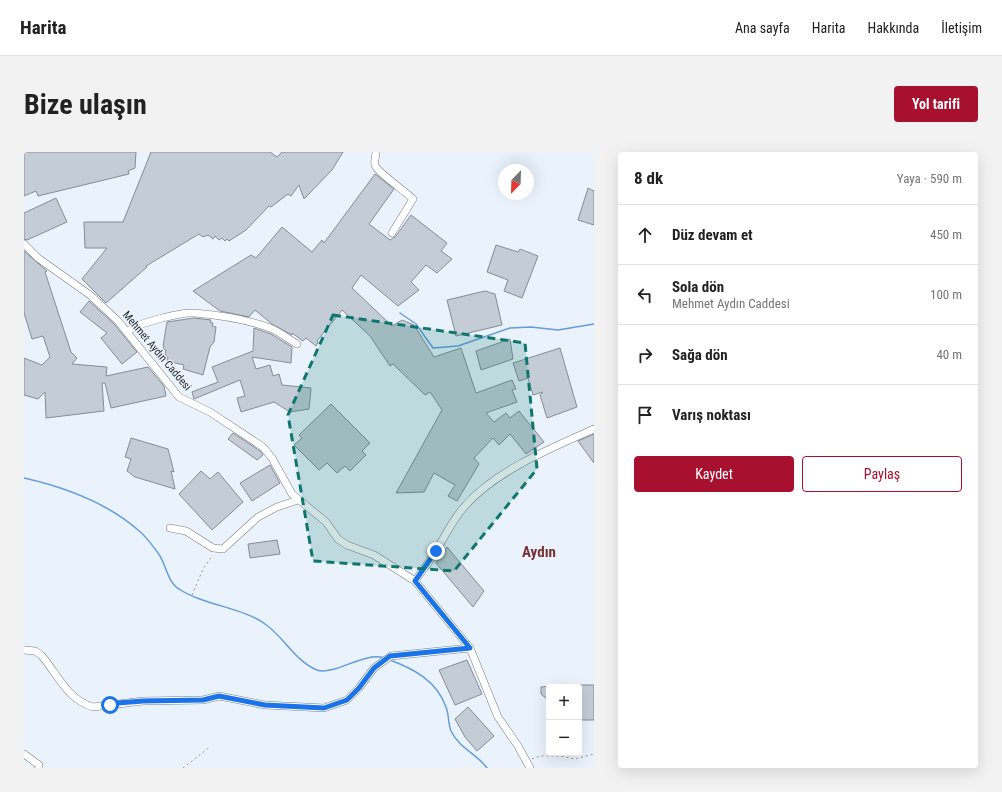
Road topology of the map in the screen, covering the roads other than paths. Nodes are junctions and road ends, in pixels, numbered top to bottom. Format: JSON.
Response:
{"nodes":[{"id":1,"x":376,"y":152,"type":"edge"},
{"id":2,"x":392,"y":233,"type":"dead end"},
{"id":3,"x":24,"y":244,"type":"edge"},
{"id":4,"x":127,"y":332,"type":"junction"},
{"id":5,"x":297,"y":344,"type":"dead end"},
{"id":6,"x":594,"y":429,"type":"edge"},
{"id":7,"x":298,"y":500,"type":"junction"},
{"id":8,"x":170,"y":528,"type":"dead end"},
{"id":9,"x":415,"y":581,"type":"junction"},
{"id":10,"x":470,"y":648,"type":"junction"},
{"id":11,"x":24,"y":650,"type":"edge"},
{"id":12,"x":24,"y":754,"type":"edge"},
{"id":13,"x":529,"y":765,"type":"edge"},
{"id":14,"x":41,"y":767,"type":"edge"}],
"edges":[{"from":1,"to":2,"type":"street"},
{"from":3,"to":4,"type":"street","name":"Mehmet Aydın Caddesi"},
{"from":4,"to":5,"type":"street"},
{"from":4,"to":7,"type":"street","name":"Mehmet Aydın Caddesi"},
{"from":6,"to":9,"type":"street"},
{"from":7,"to":8,"type":"street"},
{"from":7,"to":9,"type":"street","name":"Mehmet Aydın Caddesi"},
{"from":9,"to":10,"type":"street","name":"Mehmet Aydın Caddesi"},
{"from":10,"to":11,"type":"street"},
{"from":10,"to":13,"type":"street","name":"Mehmet Aydın Caddesi"},
{"from":12,"to":14,"type":"street"}]}
